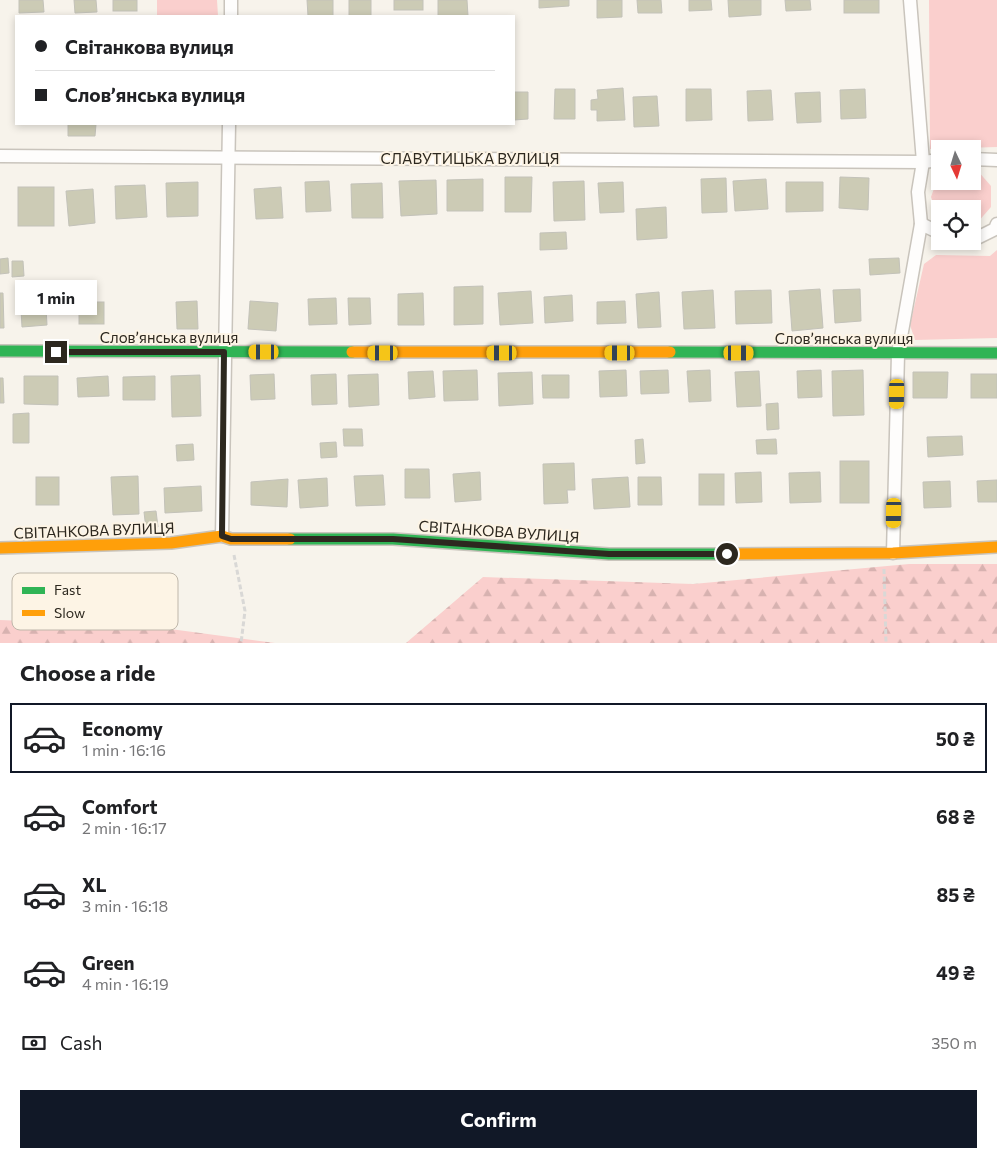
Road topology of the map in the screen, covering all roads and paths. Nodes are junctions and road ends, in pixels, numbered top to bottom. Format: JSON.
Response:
{"nodes":[{"id":1,"x":231,"y":0,"type":"edge"},
{"id":2,"x":910,"y":0,"type":"edge"},
{"id":3,"x":231,"y":15,"type":"edge"},
{"id":4,"x":229,"y":125,"type":"edge"},
{"id":5,"x":0,"y":156,"type":"edge"},
{"id":6,"x":228,"y":157,"type":"junction"},
{"id":7,"x":992,"y":160,"type":"edge"},
{"id":8,"x":931,"y":161,"type":"edge"},
{"id":9,"x":922,"y":162,"type":"junction"},
{"id":10,"x":997,"y":173,"type":"edge"},
{"id":11,"x":921,"y":224,"type":"junction"},
{"id":12,"x":997,"y":224,"type":"edge"},
{"id":13,"x":931,"y":229,"type":"edge"},
{"id":14,"x":981,"y":236,"type":"edge"},
{"id":15,"x":0,"y":351,"type":"edge"},
{"id":16,"x":224,"y":352,"type":"junction"},
{"id":17,"x":997,"y":353,"type":"edge"},
{"id":18,"x":898,"y":354,"type":"junction"},
{"id":19,"x":227,"y":538,"type":"junction"},
{"id":20,"x":997,"y":547,"type":"edge"},
{"id":21,"x":0,"y":548,"type":"edge"},
{"id":22,"x":888,"y":553,"type":"junction"},
{"id":23,"x":241,"y":643,"type":"edge"},
{"id":24,"x":886,"y":643,"type":"edge"}],
"edges":[{"from":1,"to":3,"type":"street"},
{"from":2,"to":9,"type":"street"},
{"from":4,"to":6,"type":"street"},
{"from":5,"to":6,"type":"street","name":"СЛАВУТИЦЬКА ВУЛИЦЯ"},
{"from":6,"to":9,"type":"street","name":"СЛАВУТИЦЬКА ВУЛИЦЯ"},
{"from":6,"to":16,"type":"street"},
{"from":7,"to":10,"type":"street"},
{"from":8,"to":9,"type":"street","name":"СЛАВУТИЦЬКА ВУЛИЦЯ"},
{"from":9,"to":11,"type":"street"},
{"from":11,"to":13,"type":"street"},
{"from":11,"to":18,"type":"street"},
{"from":12,"to":14,"type":"street"},
{"from":15,"to":16,"type":"street","name":"Словʼянська вулиця"},
{"from":16,"to":18,"type":"street","name":"Словʼянська вулиця"},
{"from":16,"to":19,"type":"street"},
{"from":17,"to":18,"type":"street","name":"Словʼянська вулиця"},
{"from":18,"to":22,"type":"street"},
{"from":19,"to":21,"type":"street","name":"СВІТАНКОВА ВУЛИЦЯ"},
{"from":19,"to":22,"type":"street","name":"СВІТАНКОВА ВУЛИЦЯ"},
{"from":19,"to":23,"type":"path"},
{"from":20,"to":22,"type":"street","name":"СВІТАНКОВА ВУЛИЦЯ"},
{"from":22,"to":24,"type":"path"}]}
